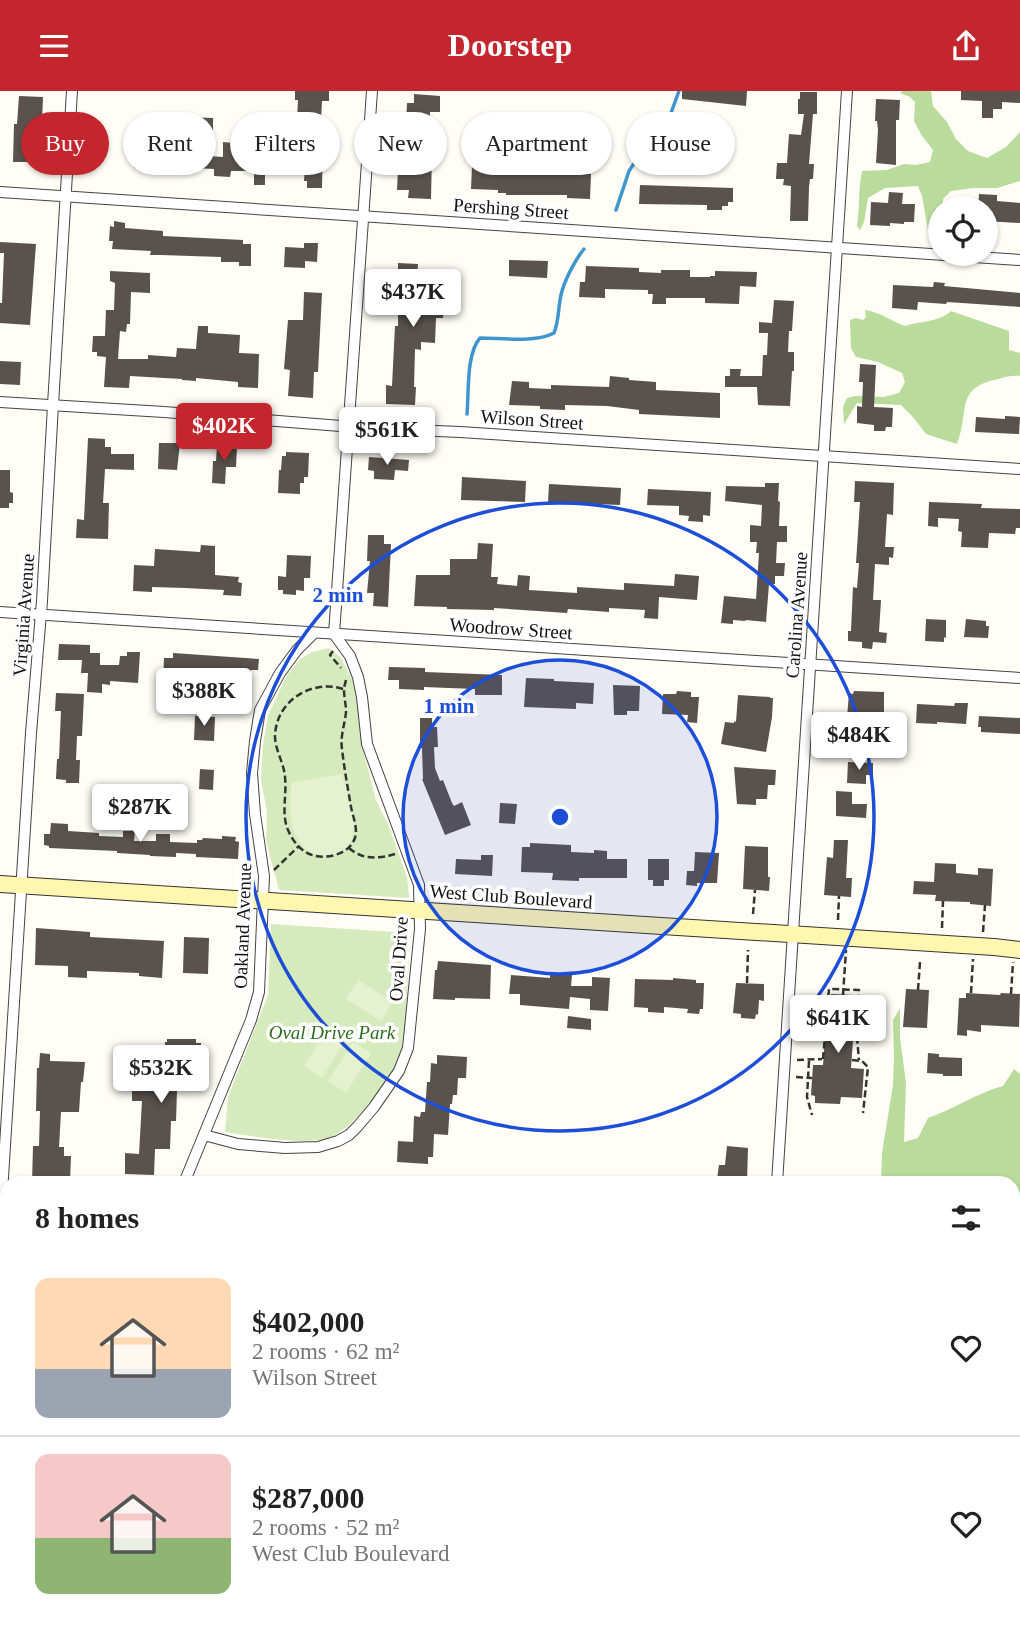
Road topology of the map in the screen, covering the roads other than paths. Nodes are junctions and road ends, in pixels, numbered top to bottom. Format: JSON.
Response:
{"nodes":[{"id":1,"x":72,"y":91,"type":"edge"},
{"id":2,"x":372,"y":91,"type":"edge"},
{"id":3,"x":847,"y":91,"type":"edge"},
{"id":4,"x":0,"y":192,"type":"edge"},
{"id":5,"x":65,"y":197,"type":"junction"},
{"id":6,"x":362,"y":215,"type":"junction"},
{"id":7,"x":837,"y":247,"type":"junction"},
{"id":8,"x":1020,"y":260,"type":"edge"},
{"id":9,"x":0,"y":402,"type":"edge"},
{"id":10,"x":52,"y":405,"type":"junction"},
{"id":11,"x":349,"y":427,"type":"junction"},
{"id":12,"x":824,"y":456,"type":"junction"},
{"id":13,"x":1020,"y":469,"type":"edge"},
{"id":14,"x":0,"y":612,"type":"edge"},
{"id":15,"x":41,"y":615,"type":"junction"},
{"id":16,"x":314,"y":633,"type":"junction"},
{"id":17,"x":334,"y":634,"type":"junction"},
{"id":18,"x":811,"y":665,"type":"junction"},
{"id":19,"x":1020,"y":678,"type":"edge"},
{"id":20,"x":0,"y":884,"type":"edge"},
{"id":21,"x":21,"y":886,"type":"junction"},
{"id":22,"x":263,"y":901,"type":"junction"},
{"id":23,"x":420,"y":911,"type":"junction"},
{"id":24,"x":793,"y":935,"type":"junction"},
{"id":25,"x":1016,"y":956,"type":"edge"},
{"id":26,"x":204,"y":1135,"type":"junction"},
{"id":27,"x":3,"y":1176,"type":"edge"},
{"id":28,"x":187,"y":1176,"type":"edge"},
{"id":29,"x":777,"y":1176,"type":"edge"}],
"edges":[{"from":1,"to":5,"type":"street","name":"Virginia Avenue"},
{"from":2,"to":6,"type":"street"},
{"from":3,"to":7,"type":"street","name":"Carolina Avenue"},
{"from":4,"to":5,"type":"street","name":"Pershing Street"},
{"from":5,"to":6,"type":"street","name":"Pershing Street"},
{"from":5,"to":10,"type":"street","name":"Virginia Avenue"},
{"from":6,"to":7,"type":"street","name":"Pershing Street"},
{"from":6,"to":11,"type":"street"},
{"from":7,"to":8,"type":"street","name":"Pershing Street"},
{"from":7,"to":12,"type":"street","name":"Carolina Avenue"},
{"from":9,"to":10,"type":"street","name":"Wilson Street"},
{"from":10,"to":11,"type":"street","name":"Wilson Street"},
{"from":10,"to":15,"type":"street","name":"Virginia Avenue"},
{"from":11,"to":12,"type":"street","name":"Wilson Street"},
{"from":11,"to":17,"type":"street"},
{"from":12,"to":13,"type":"street","name":"Wilson Street"},
{"from":12,"to":18,"type":"street","name":"Carolina Avenue"},
{"from":14,"to":15,"type":"street","name":"Woodrow Street"},
{"from":15,"to":16,"type":"street","name":"Woodrow Street"},
{"from":15,"to":21,"type":"street","name":"Virginia Avenue"},
{"from":16,"to":17,"type":"street","name":"Woodrow Street"},
{"from":16,"to":22,"type":"street","name":"Oakland Avenue"},
{"from":17,"to":18,"type":"street","name":"Woodrow Street"},
{"from":17,"to":23,"type":"street","name":"Oval Drive"},
{"from":18,"to":19,"type":"street","name":"Woodrow Street"},
{"from":18,"to":24,"type":"street","name":"Carolina Avenue"},
{"from":20,"to":21,"type":"street","name":"West Club Boulevard"},
{"from":21,"to":22,"type":"street","name":"West Club Boulevard"},
{"from":21,"to":27,"type":"street","name":"Virginia Avenue"},
{"from":22,"to":23,"type":"street","name":"West Club Boulevard"},
{"from":22,"to":26,"type":"street","name":"Oakland Avenue"},
{"from":23,"to":24,"type":"street","name":"West Club Boulevard"},
{"from":23,"to":26,"type":"street","name":"Oval Drive"},
{"from":24,"to":25,"type":"street","name":"West Club Boulevard"},
{"from":24,"to":29,"type":"street","name":"Carolina Avenue"},
{"from":26,"to":28,"type":"street","name":"Oakland Avenue"}]}
